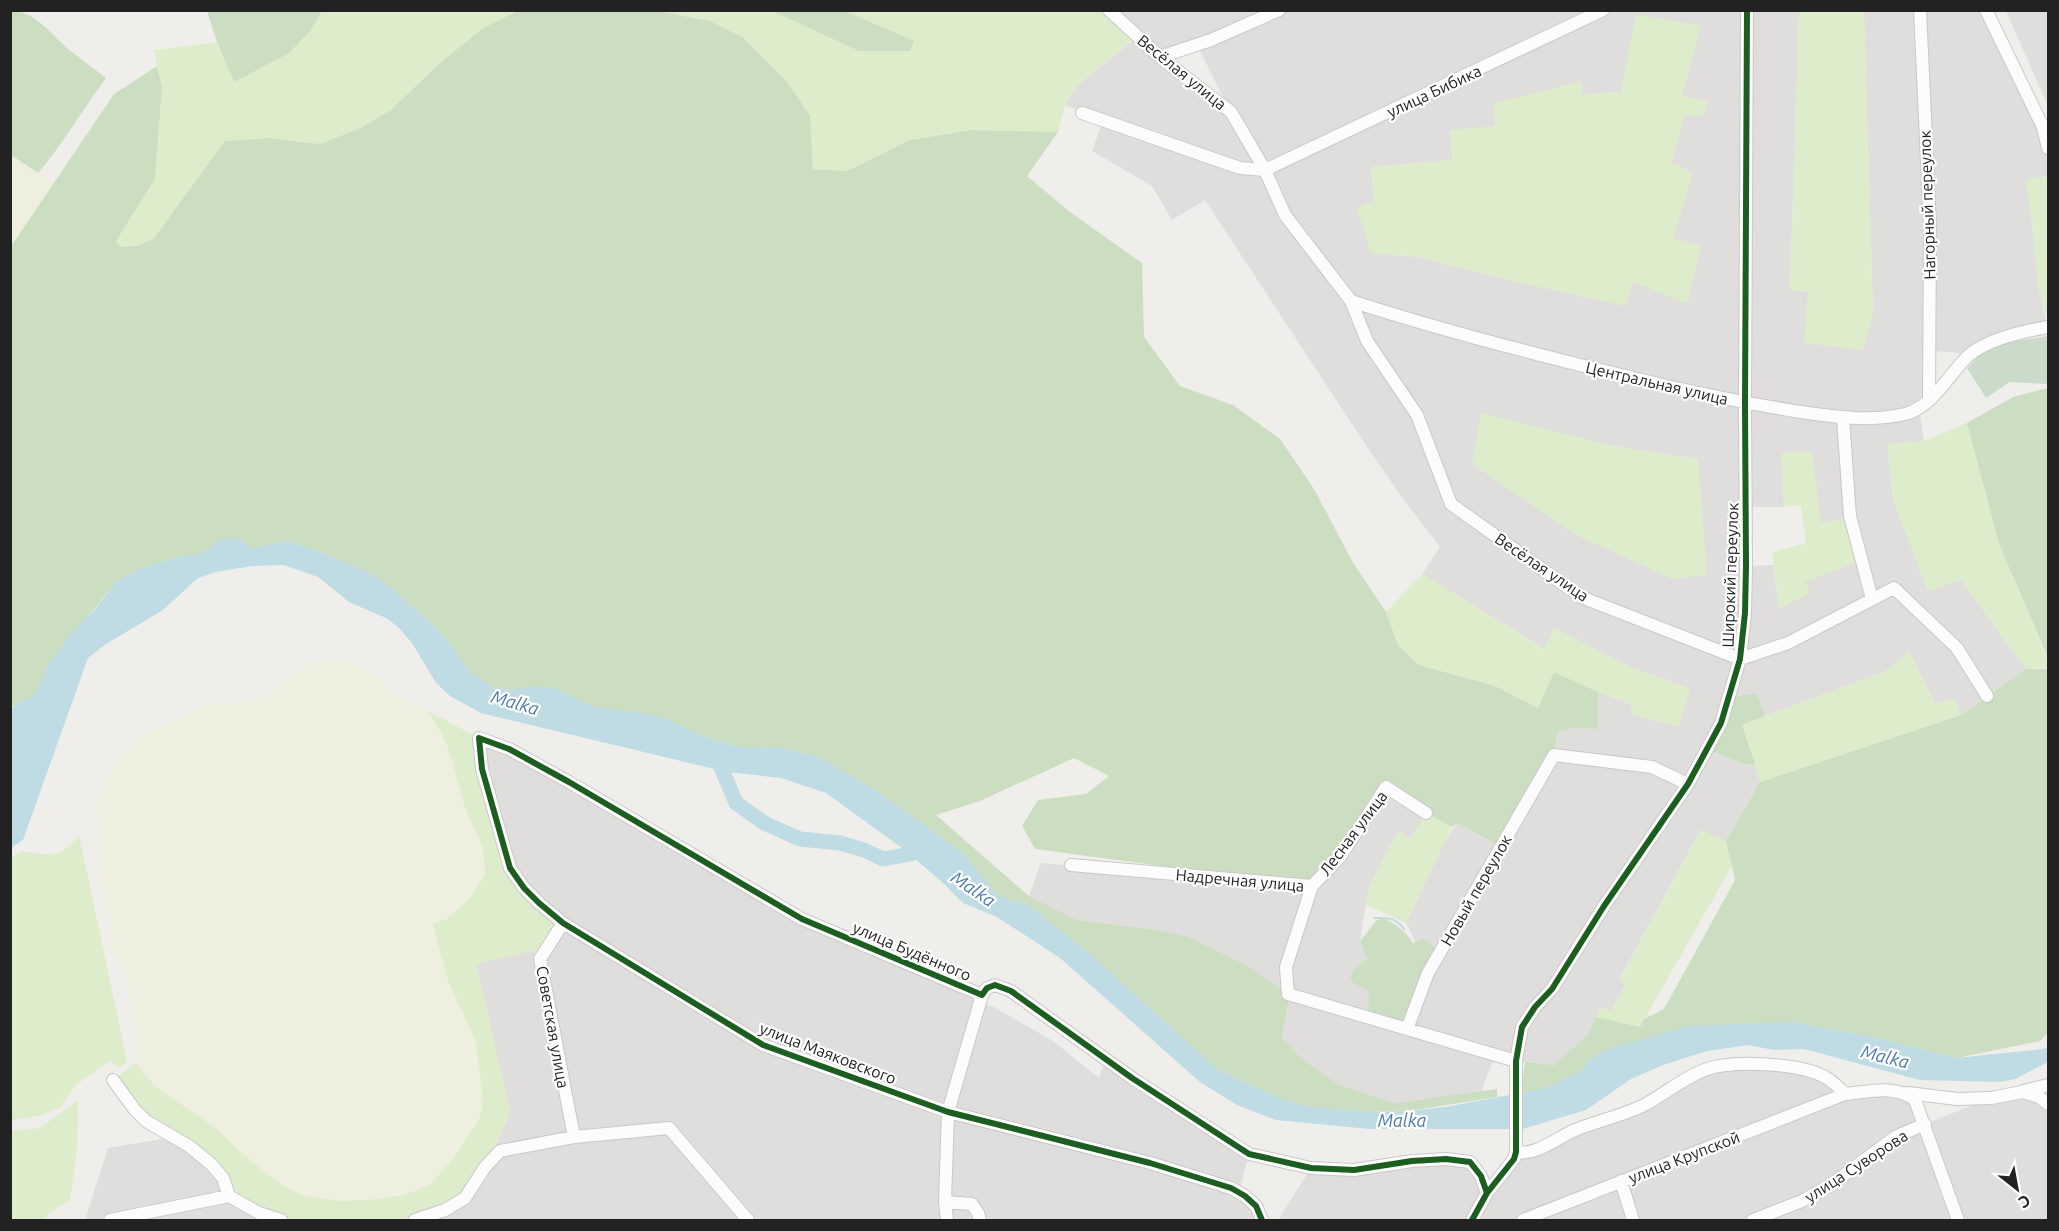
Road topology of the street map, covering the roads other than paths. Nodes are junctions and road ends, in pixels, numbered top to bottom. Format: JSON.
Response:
{"nodes":[{"id":1,"x":1109,"y":10,"type":"edge"},
{"id":2,"x":1279,"y":10,"type":"edge"},
{"id":3,"x":1603,"y":10,"type":"edge"},
{"id":4,"x":1748,"y":10,"type":"edge"},
{"id":5,"x":1920,"y":10,"type":"edge"},
{"id":6,"x":1986,"y":10,"type":"edge"},
{"id":7,"x":1160,"y":57,"type":"junction"},
{"id":8,"x":1082,"y":113,"type":"dead end"},
{"id":9,"x":2046,"y":126,"type":"edge"},
{"id":10,"x":2049,"y":148,"type":"edge"},
{"id":11,"x":1265,"y":170,"type":"junction"},
{"id":12,"x":1352,"y":301,"type":"junction"},
{"id":13,"x":2049,"y":327,"type":"edge"},
{"id":14,"x":1929,"y":399,"type":"junction"},
{"id":15,"x":1745,"y":404,"type":"junction"},
{"id":16,"x":1843,"y":418,"type":"junction"},
{"id":17,"x":1872,"y":599,"type":"junction"},
{"id":18,"x":1740,"y":659,"type":"junction"},
{"id":19,"x":1987,"y":696,"type":"dead end"},
{"id":20,"x":479,"y":738,"type":"joint"},
{"id":21,"x":1688,"y":784,"type":"junction"},
{"id":22,"x":1426,"y":813,"type":"dead end"},
{"id":23,"x":1071,"y":865,"type":"dead end"},
{"id":24,"x":1312,"y":886,"type":"junction"},
{"id":25,"x":563,"y":922,"type":"junction"},
{"id":26,"x":982,"y":995,"type":"junction"},
{"id":27,"x":1407,"y":1029,"type":"junction"},
{"id":28,"x":1516,"y":1061,"type":"junction"},
{"id":29,"x":113,"y":1080,"type":"dead end"},
{"id":30,"x":2049,"y":1085,"type":"edge"},
{"id":31,"x":2022,"y":1092,"type":"junction"},
{"id":32,"x":1845,"y":1094,"type":"junction"},
{"id":33,"x":1911,"y":1096,"type":"junction"},
{"id":34,"x":2049,"y":1104,"type":"edge"},
{"id":35,"x":948,"y":1112,"type":"junction"},
{"id":36,"x":1925,"y":1124,"type":"junction"},
{"id":37,"x":574,"y":1137,"type":"junction"},
{"id":38,"x":1516,"y":1152,"type":"junction"},
{"id":39,"x":1621,"y":1181,"type":"junction"},
{"id":40,"x":1487,"y":1193,"type":"junction"},
{"id":41,"x":229,"y":1196,"type":"junction"},
{"id":42,"x":945,"y":1202,"type":"junction"},
{"id":43,"x":110,"y":1221,"type":"edge"},
{"id":44,"x":281,"y":1221,"type":"edge"},
{"id":45,"x":415,"y":1221,"type":"edge"},
{"id":46,"x":748,"y":1221,"type":"edge"},
{"id":47,"x":947,"y":1221,"type":"edge"},
{"id":48,"x":980,"y":1221,"type":"edge"},
{"id":49,"x":1262,"y":1221,"type":"edge"},
{"id":50,"x":1472,"y":1221,"type":"edge"},
{"id":51,"x":1523,"y":1221,"type":"edge"},
{"id":52,"x":1633,"y":1221,"type":"edge"},
{"id":53,"x":1753,"y":1221,"type":"edge"},
{"id":54,"x":1958,"y":1221,"type":"edge"}],
"edges":[{"from":1,"to":7,"type":"street","name":"Весёлая улица"},
{"from":2,"to":7,"type":"street"},
{"from":3,"to":11,"type":"street","name":"улица Бибика"},
{"from":4,"to":15,"type":"street","name":"Широкий переулок"},
{"from":5,"to":14,"type":"street","name":"Нагорный переулок"},
{"from":6,"to":9,"type":"street"},
{"from":7,"to":11,"type":"street","name":"Весёлая улица"},
{"from":8,"to":11,"type":"street"},
{"from":9,"to":10,"type":"street"},
{"from":11,"to":12,"type":"street","name":"Весёлая улица"},
{"from":12,"to":15,"type":"street","name":"Центральная улица"},
{"from":12,"to":18,"type":"street","name":"Весёлая улица"},
{"from":13,"to":14,"type":"street","name":"Центральная улица"},
{"from":14,"to":16,"type":"street","name":"Центральная улица"},
{"from":15,"to":16,"type":"street","name":"Центральная улица"},
{"from":15,"to":18,"type":"street","name":"Широкий переулок"},
{"from":16,"to":17,"type":"street"},
{"from":17,"to":18,"type":"street"},
{"from":17,"to":19,"type":"street"},
{"from":18,"to":21,"type":"street","name":"Широкий переулок"},
{"from":20,"to":25,"type":"street","name":"улица Маяковского"},
{"from":20,"to":26,"type":"street","name":"улица Будённого"},
{"from":21,"to":27,"type":"street","name":"Новый переулок"},
{"from":21,"to":28,"type":"street","name":"Широкий переулок"},
{"from":22,"to":24,"type":"street","name":"Лесная улица"},
{"from":23,"to":24,"type":"street","name":"Надречная улица"},
{"from":24,"to":27,"type":"street","name":"Надречная улица"},
{"from":25,"to":35,"type":"street","name":"улица Маяковского"},
{"from":25,"to":37,"type":"street","name":"Советская улица"},
{"from":26,"to":35,"type":"street"},
{"from":26,"to":40,"type":"street","name":"улица Будённого"},
{"from":27,"to":28,"type":"street","name":"Надречная улица"},
{"from":28,"to":38,"type":"street","name":"Широкий переулок"},
{"from":29,"to":41,"type":"street"},
{"from":30,"to":31,"type":"street"},
{"from":31,"to":33,"type":"street"},
{"from":31,"to":34,"type":"street"},
{"from":32,"to":33,"type":"street","name":"улица Крупской"},
{"from":32,"to":38,"type":"street"},
{"from":32,"to":39,"type":"street","name":"улица Крупской"},
{"from":33,"to":36,"type":"street"},
{"from":35,"to":42,"type":"street"},
{"from":35,"to":49,"type":"street","name":"улица Маяковского"},
{"from":36,"to":53,"type":"street","name":"улица Суворова"},
{"from":36,"to":54,"type":"street"},
{"from":37,"to":45,"type":"street"},
{"from":37,"to":46,"type":"street"},
{"from":38,"to":40,"type":"street"},
{"from":39,"to":51,"type":"street","name":"улица Крупской"},
{"from":39,"to":52,"type":"street"},
{"from":40,"to":50,"type":"street"},
{"from":41,"to":43,"type":"street"},
{"from":41,"to":44,"type":"street"},
{"from":42,"to":47,"type":"street"},
{"from":42,"to":48,"type":"street"}]}
